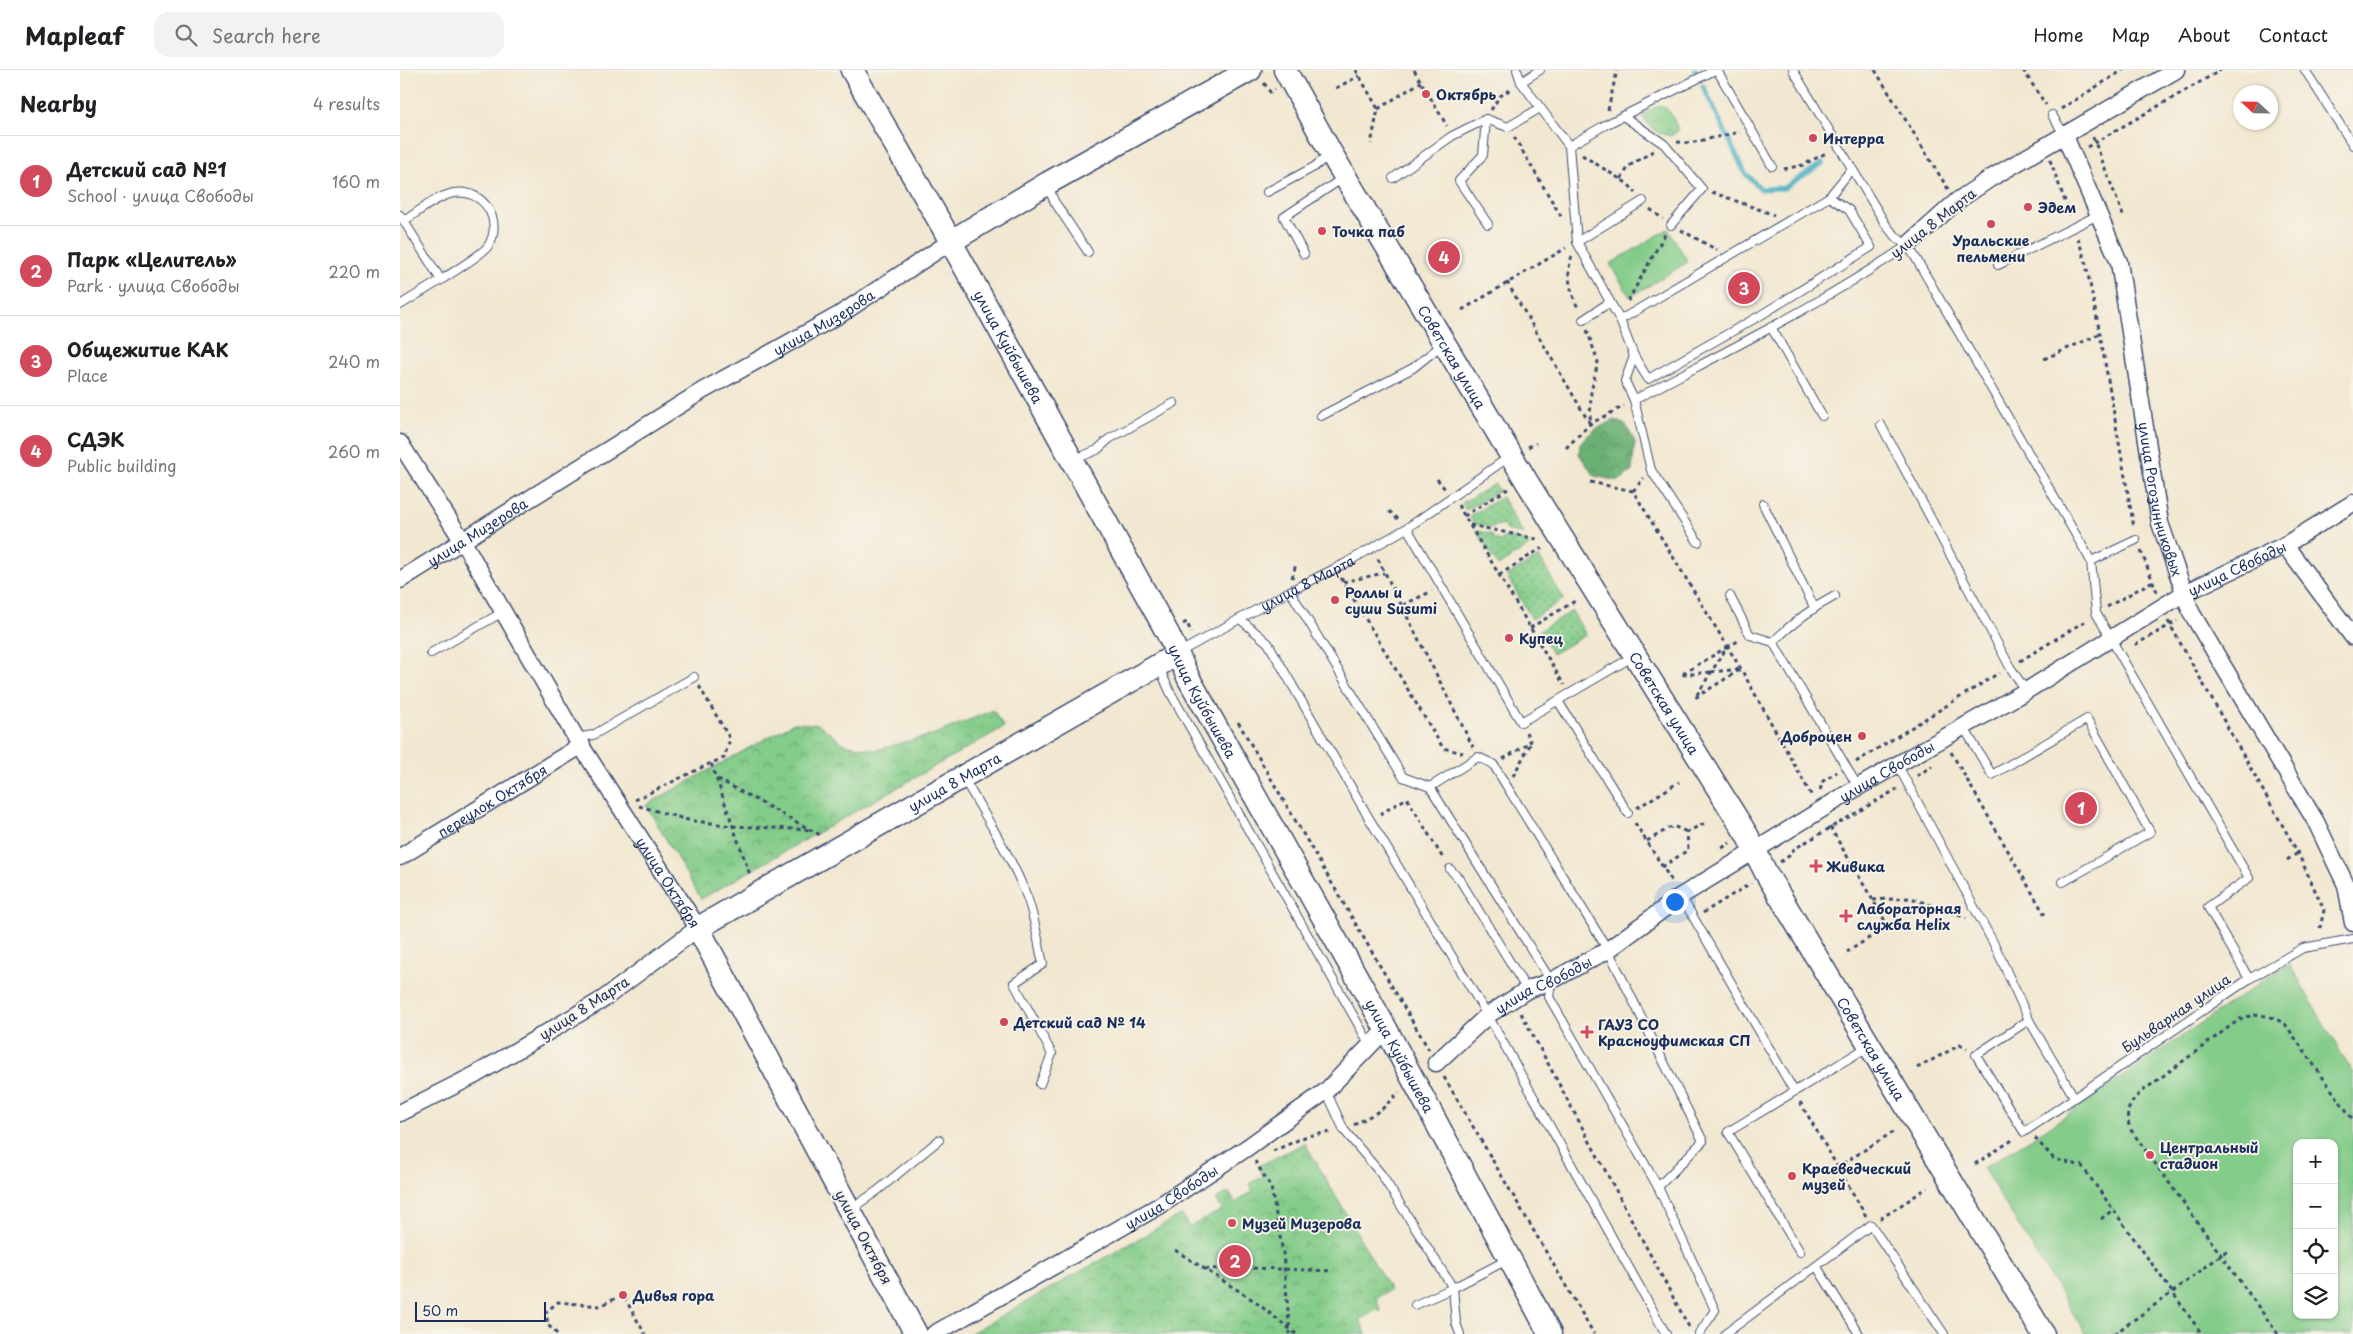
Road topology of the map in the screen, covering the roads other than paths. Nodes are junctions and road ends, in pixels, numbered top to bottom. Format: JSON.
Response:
{"nodes":[{"id":1,"x":852,"y":70,"type":"edge"},
{"id":2,"x":1250,"y":70,"type":"edge"},
{"id":3,"x":1285,"y":70,"type":"edge"},
{"id":4,"x":1517,"y":70,"type":"edge"},
{"id":5,"x":1540,"y":70,"type":"edge"},
{"id":6,"x":1716,"y":70,"type":"edge"},
{"id":7,"x":1793,"y":70,"type":"edge"},
{"id":8,"x":2176,"y":70,"type":"edge"},
{"id":9,"x":2305,"y":70,"type":"edge"},
{"id":10,"x":1521,"y":82,"type":"junction"},
{"id":11,"x":1540,"y":108,"type":"junction"},
{"id":12,"x":2052,"y":115,"type":"road end"},
{"id":13,"x":1623,"y":116,"type":"junction"},
{"id":14,"x":1486,"y":119,"type":"junction"},
{"id":15,"x":2064,"y":134,"type":"junction"},
{"id":16,"x":2353,"y":145,"type":"edge"},
{"id":17,"x":1569,"y":146,"type":"junction"},
{"id":18,"x":1331,"y":153,"type":"junction"},
{"id":19,"x":1772,"y":166,"type":"road end"},
{"id":20,"x":1851,"y":170,"type":"junction"},
{"id":21,"x":1345,"y":177,"type":"junction"},
{"id":22,"x":1393,"y":178,"type":"dead end"},
{"id":23,"x":1048,"y":183,"type":"junction"},
{"id":24,"x":1267,"y":192,"type":"dead end"},
{"id":25,"x":1829,"y":197,"type":"junction"},
{"id":26,"x":1643,"y":201,"type":"dead end"},
{"id":27,"x":2100,"y":214,"type":"junction"},
{"id":28,"x":402,"y":218,"type":"edge"},
{"id":29,"x":1488,"y":224,"type":"dead end"},
{"id":30,"x":1671,"y":225,"type":"road end"},
{"id":31,"x":950,"y":242,"type":"junction"},
{"id":32,"x":1577,"y":242,"type":"junction"},
{"id":33,"x":1908,"y":245,"type":"junction"},
{"id":34,"x":1088,"y":252,"type":"dead end"},
{"id":35,"x":1304,"y":254,"type":"dead end"},
{"id":36,"x":1998,"y":265,"type":"dead end"},
{"id":37,"x":441,"y":280,"type":"junction"},
{"id":38,"x":1610,"y":302,"type":"junction"},
{"id":39,"x":400,"y":305,"type":"edge"},
{"id":40,"x":1583,"y":320,"type":"dead end"},
{"id":41,"x":1620,"y":320,"type":"junction"},
{"id":42,"x":1771,"y":327,"type":"junction"},
{"id":43,"x":1444,"y":342,"type":"junction"},
{"id":44,"x":1634,"y":356,"type":"junction"},
{"id":45,"x":1634,"y":400,"type":"junction"},
{"id":46,"x":1174,"y":404,"type":"dead end"},
{"id":47,"x":1320,"y":416,"type":"dead end"},
{"id":48,"x":1822,"y":416,"type":"dead end"},
{"id":49,"x":1881,"y":425,"type":"dead end"},
{"id":50,"x":400,"y":443,"type":"edge"},
{"id":51,"x":1512,"y":456,"type":"junction"},
{"id":52,"x":1071,"y":461,"type":"junction"},
{"id":53,"x":2353,"y":503,"type":"edge"},
{"id":54,"x":1763,"y":504,"type":"dead end"},
{"id":55,"x":1407,"y":528,"type":"junction"},
{"id":56,"x":462,"y":540,"type":"junction"},
{"id":57,"x":2136,"y":540,"type":"dead end"},
{"id":58,"x":1698,"y":542,"type":"dead end"},
{"id":59,"x":2285,"y":545,"type":"junction"},
{"id":60,"x":2091,"y":561,"type":"junction"},
{"id":61,"x":400,"y":580,"type":"edge"},
{"id":62,"x":1290,"y":591,"type":"junction"},
{"id":63,"x":2183,"y":594,"type":"junction"},
{"id":64,"x":1730,"y":596,"type":"dead end"},
{"id":65,"x":1835,"y":596,"type":"dead end"},
{"id":66,"x":1814,"y":607,"type":"junction"},
{"id":67,"x":503,"y":612,"type":"junction"},
{"id":68,"x":1240,"y":619,"type":"junction"},
{"id":69,"x":2353,"y":637,"type":"edge"},
{"id":70,"x":2110,"y":638,"type":"junction"},
{"id":71,"x":1772,"y":642,"type":"junction"},
{"id":72,"x":431,"y":653,"type":"dead end"},
{"id":73,"x":1634,"y":656,"type":"junction"},
{"id":74,"x":1167,"y":660,"type":"junction"},
{"id":75,"x":694,"y":677,"type":"road end"},
{"id":76,"x":2026,"y":692,"type":"junction"},
{"id":77,"x":1558,"y":701,"type":"junction"},
{"id":78,"x":1963,"y":726,"type":"junction"},
{"id":79,"x":579,"y":741,"type":"junction"},
{"id":80,"x":1897,"y":764,"type":"junction"},
{"id":81,"x":962,"y":776,"type":"junction"},
{"id":82,"x":1430,"y":787,"type":"junction"},
{"id":83,"x":1858,"y":787,"type":"junction"},
{"id":84,"x":1628,"y":813,"type":"road end"},
{"id":85,"x":1751,"y":842,"type":"junction"},
{"id":86,"x":400,"y":857,"type":"edge"},
{"id":87,"x":1450,"y":869,"type":"road end"},
{"id":88,"x":2063,"y":882,"type":"dead end"},
{"id":89,"x":1682,"y":896,"type":"junction"},
{"id":90,"x":2353,"y":923,"type":"edge"},
{"id":91,"x":698,"y":928,"type":"junction"},
{"id":92,"x":2353,"y":939,"type":"edge"},
{"id":93,"x":1608,"y":950,"type":"junction"},
{"id":94,"x":2249,"y":979,"type":"junction"},
{"id":95,"x":1551,"y":982,"type":"junction"},
{"id":96,"x":1527,"y":990,"type":"junction"},
{"id":97,"x":1488,"y":1015,"type":"junction"},
{"id":98,"x":2029,"y":1020,"type":"junction"},
{"id":99,"x":1386,"y":1029,"type":"junction"},
{"id":100,"x":1370,"y":1045,"type":"junction"},
{"id":101,"x":1870,"y":1045,"type":"junction"},
{"id":102,"x":1436,"y":1063,"type":"road end"},
{"id":103,"x":1040,"y":1084,"type":"dead end"},
{"id":104,"x":1326,"y":1091,"type":"junction"},
{"id":105,"x":1794,"y":1091,"type":"junction"},
{"id":106,"x":2074,"y":1097,"type":"junction"},
{"id":107,"x":400,"y":1113,"type":"edge"},
{"id":108,"x":939,"y":1140,"type":"dead end"},
{"id":109,"x":1658,"y":1187,"type":"junction"},
{"id":110,"x":849,"y":1210,"type":"junction"},
{"id":111,"x":1800,"y":1252,"type":"dead end"},
{"id":112,"x":1509,"y":1258,"type":"junction"},
{"id":113,"x":1816,"y":1266,"type":"junction"},
{"id":114,"x":1453,"y":1288,"type":"junction"},
{"id":115,"x":1415,"y":1305,"type":"dead end"},
{"id":116,"x":916,"y":1334,"type":"edge"},
{"id":117,"x":934,"y":1334,"type":"edge"},
{"id":118,"x":1460,"y":1334,"type":"edge"},
{"id":119,"x":1550,"y":1334,"type":"edge"},
{"id":120,"x":1666,"y":1334,"type":"edge"},
{"id":121,"x":1700,"y":1334,"type":"edge"},
{"id":122,"x":1724,"y":1334,"type":"edge"},
{"id":123,"x":1859,"y":1334,"type":"edge"},
{"id":124,"x":1944,"y":1334,"type":"edge"},
{"id":125,"x":2042,"y":1334,"type":"edge"}],
"edges":[{"from":1,"to":31,"type":"main road","name":"улица Куйбышева"},
{"from":2,"to":23,"type":"main road","name":"улица Мизерова"},
{"from":3,"to":18,"type":"main road","name":"Советская улица"},
{"from":4,"to":10,"type":"lane"},
{"from":5,"to":10,"type":"lane"},
{"from":6,"to":13,"type":"lane"},
{"from":6,"to":19,"type":"lane"},
{"from":7,"to":20,"type":"lane"},
{"from":8,"to":15,"type":"street","name":"улица 8 Марта"},
{"from":9,"to":16,"type":"lane"},
{"from":10,"to":11,"type":"lane"},
{"from":11,"to":14,"type":"lane"},
{"from":11,"to":17,"type":"lane"},
{"from":12,"to":15,"type":"lane"},
{"from":13,"to":17,"type":"lane"},
{"from":13,"to":30,"type":"lane"},
{"from":14,"to":22,"type":"lane"},
{"from":14,"to":29,"type":"lane"},
{"from":15,"to":27,"type":"street","name":"улица Рогозинниковых"},
{"from":15,"to":33,"type":"street","name":"улица 8 Марта"},
{"from":17,"to":32,"type":"lane"},
{"from":18,"to":21,"type":"main road","name":"Советская улица"},
{"from":18,"to":24,"type":"lane"},
{"from":20,"to":25,"type":"lane"},
{"from":20,"to":33,"type":"lane"},
{"from":21,"to":35,"type":"lane"},
{"from":21,"to":43,"type":"main road","name":"Советская улица"},
{"from":23,"to":31,"type":"main road","name":"улица Мизерова"},
{"from":23,"to":34,"type":"lane"},
{"from":25,"to":41,"type":"lane"},
{"from":25,"to":44,"type":"lane"},
{"from":26,"to":32,"type":"lane"},
{"from":27,"to":36,"type":"lane"},
{"from":27,"to":63,"type":"street","name":"улица Рогозинниковых"},
{"from":28,"to":37,"type":"lane"},
{"from":28,"to":37,"type":"lane"},
{"from":31,"to":52,"type":"main road","name":"улица Куйбышева"},
{"from":31,"to":56,"type":"street","name":"улица Мизерова"},
{"from":32,"to":38,"type":"lane"},
{"from":33,"to":42,"type":"lane","name":"улица 8 Марта"},
{"from":33,"to":60,"type":"lane"},
{"from":37,"to":39,"type":"lane"},
{"from":38,"to":40,"type":"lane"},
{"from":38,"to":41,"type":"lane"},
{"from":41,"to":44,"type":"lane"},
{"from":42,"to":45,"type":"lane","name":"улица 8 Марта"},
{"from":42,"to":48,"type":"lane"},
{"from":43,"to":47,"type":"lane"},
{"from":43,"to":51,"type":"main road","name":"Советская улица"},
{"from":44,"to":45,"type":"lane"},
{"from":45,"to":58,"type":"lane"},
{"from":46,"to":52,"type":"lane"},
{"from":49,"to":76,"type":"lane"},
{"from":50,"to":56,"type":"street","name":"улица Октября"},
{"from":51,"to":55,"type":"lane","name":"улица 8 Марта"},
{"from":51,"to":73,"type":"main road","name":"Советская улица"},
{"from":52,"to":74,"type":"main road","name":"улица Куйбышева"},
{"from":53,"to":59,"type":"street","name":"улица Свободы"},
{"from":54,"to":66,"type":"lane"},
{"from":55,"to":62,"type":"lane","name":"улица 8 Марта"},
{"from":55,"to":77,"type":"lane"},
{"from":56,"to":61,"type":"street","name":"улица Мизерова"},
{"from":56,"to":67,"type":"street","name":"улица Октября"},
{"from":57,"to":60,"type":"lane"},
{"from":59,"to":63,"type":"street","name":"улица Свободы"},
{"from":59,"to":69,"type":"street"},
{"from":60,"to":70,"type":"lane"},
{"from":62,"to":68,"type":"lane","name":"улица 8 Марта"},
{"from":62,"to":82,"type":"lane"},
{"from":63,"to":70,"type":"street","name":"улица Свободы"},
{"from":63,"to":90,"type":"street","name":"улица Рогозинниковых"},
{"from":64,"to":71,"type":"lane"},
{"from":65,"to":66,"type":"lane"},
{"from":66,"to":71,"type":"lane"},
{"from":67,"to":72,"type":"lane"},
{"from":67,"to":79,"type":"street","name":"улица Октября"},
{"from":68,"to":74,"type":"lane","name":"улица 8 Марта"},
{"from":68,"to":97,"type":"lane"},
{"from":70,"to":76,"type":"street","name":"улица Свободы"},
{"from":70,"to":94,"type":"lane"},
{"from":71,"to":83,"type":"lane"},
{"from":73,"to":77,"type":"lane"},
{"from":73,"to":85,"type":"main road","name":"Советская улица"},
{"from":74,"to":81,"type":"main road","name":"улица 8 Марта"},
{"from":74,"to":99,"type":"main road","name":"улица Куйбышева"},
{"from":74,"to":100,"type":"lane"},
{"from":75,"to":79,"type":"lane"},
{"from":76,"to":78,"type":"street","name":"улица Свободы"},
{"from":77,"to":84,"type":"lane"},
{"from":78,"to":80,"type":"street","name":"улица Свободы"},
{"from":78,"to":88,"type":"lane"},
{"from":79,"to":86,"type":"street","name":"переулок Октября"},
{"from":79,"to":91,"type":"street","name":"улица Октября"},
{"from":80,"to":83,"type":"street","name":"улица Свободы"},
{"from":80,"to":98,"type":"lane"},
{"from":81,"to":91,"type":"main road","name":"улица 8 Марта"},
{"from":81,"to":103,"type":"lane"},
{"from":82,"to":93,"type":"lane"},
{"from":82,"to":95,"type":"lane"},
{"from":83,"to":85,"type":"street","name":"улица Свободы"},
{"from":85,"to":89,"type":"street","name":"улица Свободы"},
{"from":85,"to":101,"type":"main road","name":"Советская улица"},
{"from":87,"to":96,"type":"lane"},
{"from":89,"to":93,"type":"street","name":"улица Свободы"},
{"from":89,"to":105,"type":"lane"},
{"from":91,"to":107,"type":"street","name":"улица 8 Марта"},
{"from":91,"to":110,"type":"main road","name":"улица Октября"},
{"from":92,"to":94,"type":"lane","name":"Бульварная улица"},
{"from":93,"to":95,"type":"street","name":"улица Свободы"},
{"from":93,"to":109,"type":"lane"},
{"from":94,"to":106,"type":"lane","name":"Бульварная улица"},
{"from":95,"to":96,"type":"street","name":"улица Свободы"},
{"from":95,"to":109,"type":"lane"},
{"from":96,"to":97,"type":"street","name":"улица Свободы"},
{"from":97,"to":102,"type":"street","name":"улица Свободы"},
{"from":97,"to":120,"type":"lane"},
{"from":98,"to":106,"type":"lane"},
{"from":98,"to":106,"type":"lane","name":"Бульварная улица"},
{"from":99,"to":100,"type":"street","name":"улица Свободы"},
{"from":99,"to":112,"type":"main road","name":"улица Куйбышева"},
{"from":100,"to":104,"type":"street","name":"улица Свободы"},
{"from":101,"to":105,"type":"lane"},
{"from":101,"to":125,"type":"main road","name":"Советская улица"},
{"from":104,"to":114,"type":"lane"},
{"from":104,"to":117,"type":"street","name":"улица Свободы"},
{"from":105,"to":111,"type":"lane"},
{"from":108,"to":110,"type":"lane"},
{"from":109,"to":121,"type":"lane"},
{"from":110,"to":116,"type":"main road","name":"улица Октября"},
{"from":112,"to":114,"type":"lane"},
{"from":112,"to":119,"type":"main road","name":"улица Куйбышева"},
{"from":113,"to":122,"type":"lane"},
{"from":113,"to":123,"type":"lane"},
{"from":113,"to":124,"type":"lane"},
{"from":114,"to":115,"type":"lane"},
{"from":114,"to":118,"type":"lane"}]}
